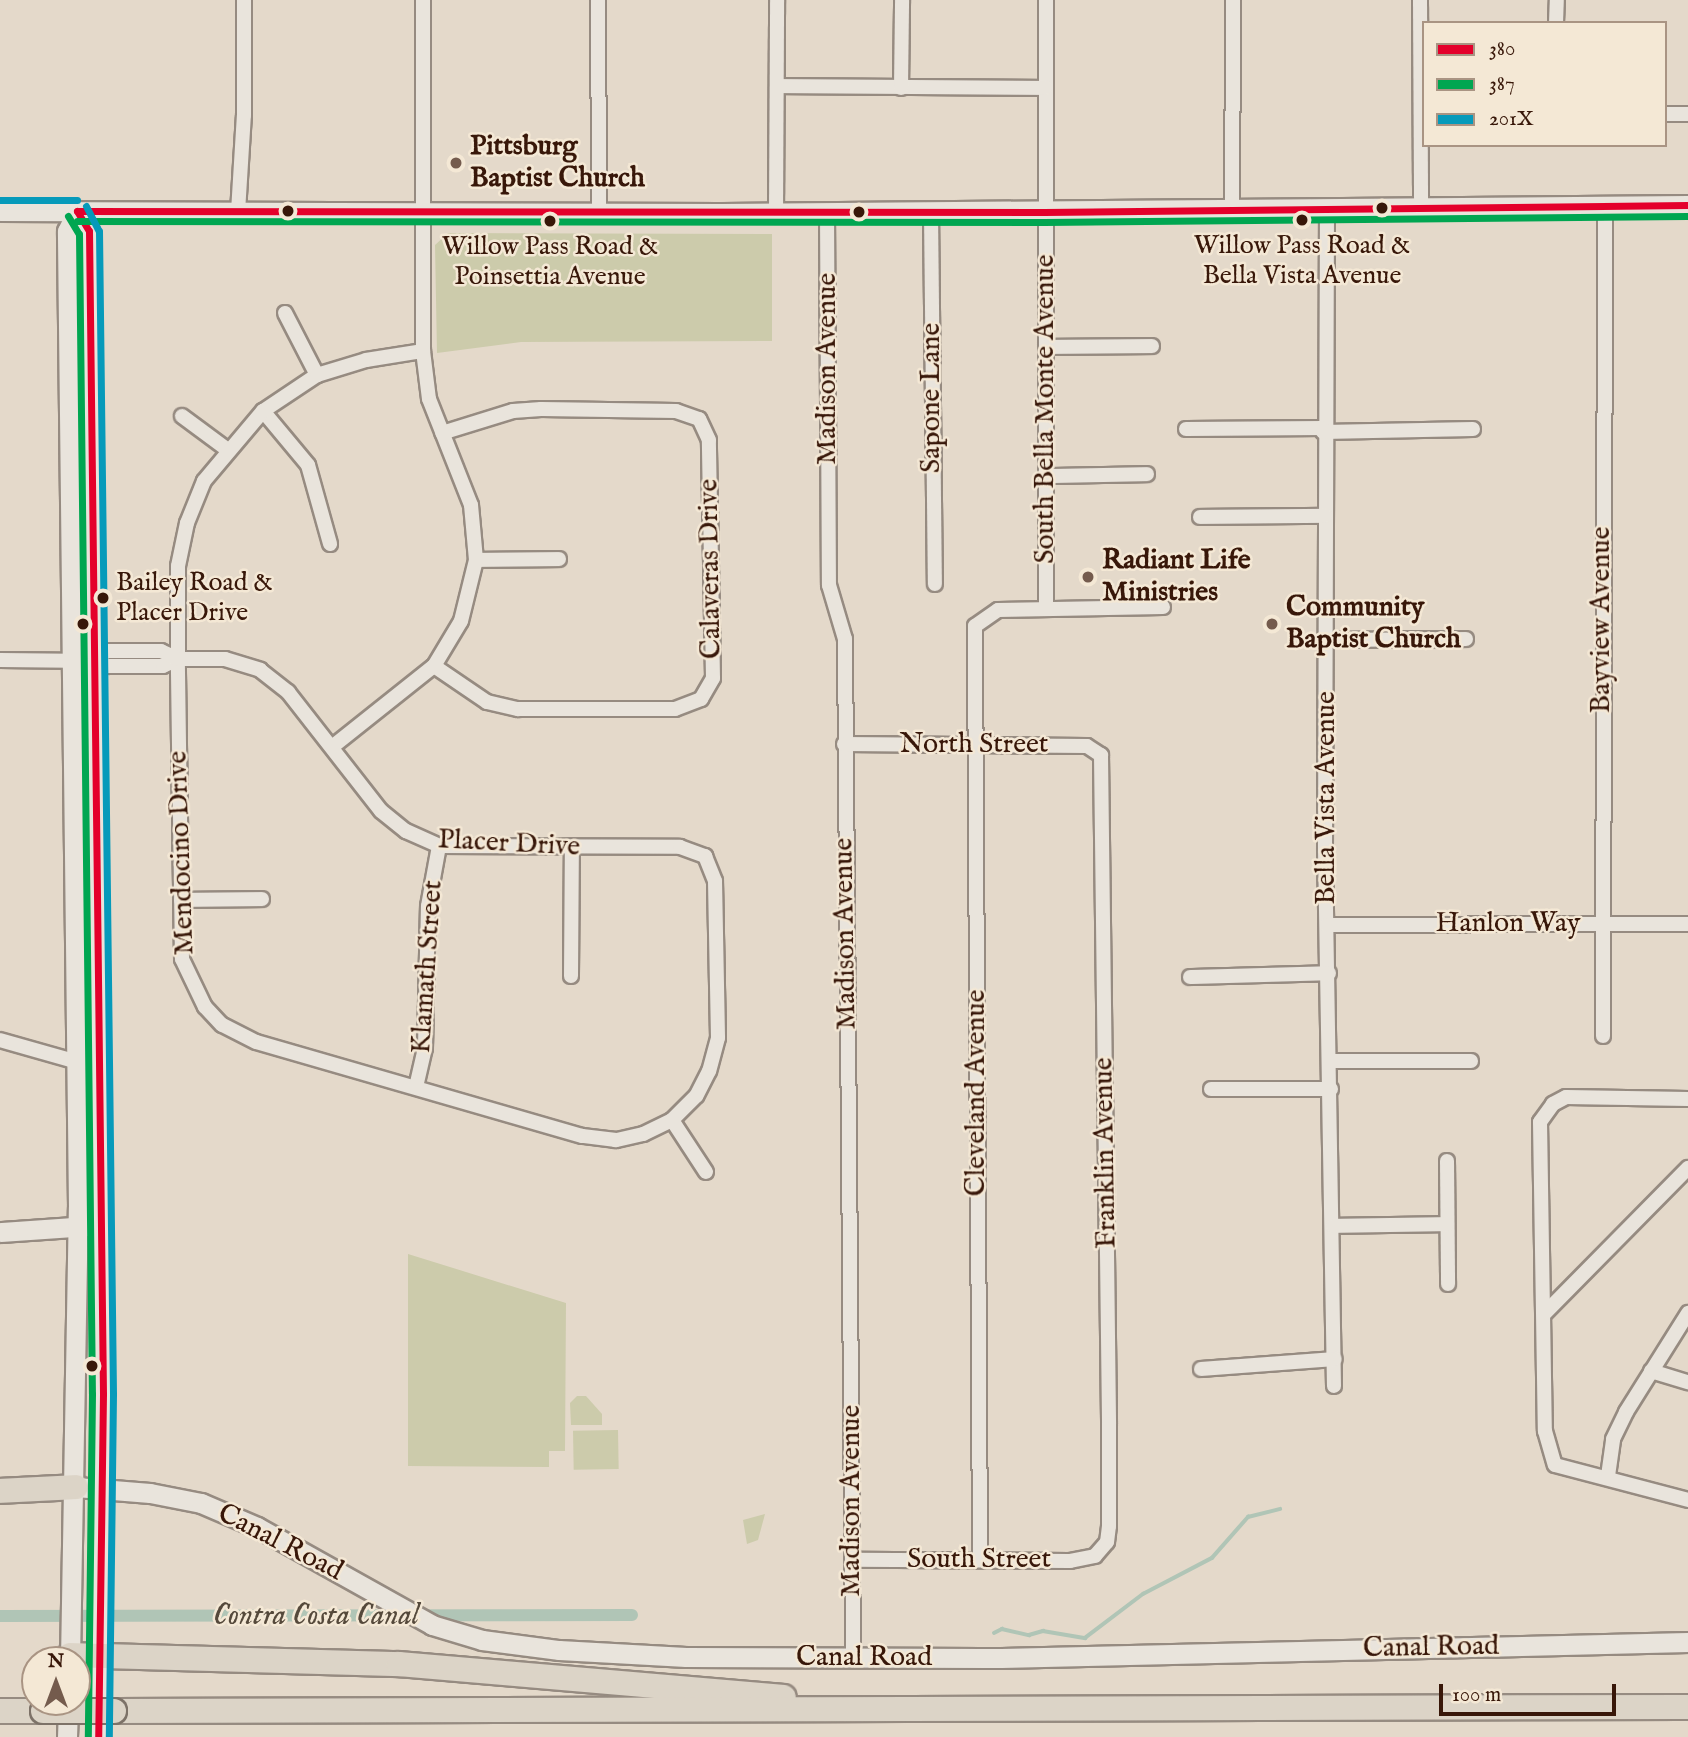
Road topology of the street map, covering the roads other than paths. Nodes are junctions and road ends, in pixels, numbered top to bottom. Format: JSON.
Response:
{"nodes":[{"id":1,"x":244,"y":0,"type":"edge"},
{"id":2,"x":423,"y":0,"type":"edge"},
{"id":3,"x":598,"y":0,"type":"edge"},
{"id":4,"x":777,"y":0,"type":"edge"},
{"id":5,"x":902,"y":0,"type":"edge"},
{"id":6,"x":1046,"y":0,"type":"edge"},
{"id":7,"x":1233,"y":0,"type":"edge"},
{"id":8,"x":1420,"y":0,"type":"edge"},
{"id":9,"x":1557,"y":0,"type":"edge"},
{"id":10,"x":1556,"y":21,"type":"edge"},
{"id":11,"x":777,"y":86,"type":"junction"},
{"id":12,"x":901,"y":88,"type":"junction"},
{"id":13,"x":1045,"y":88,"type":"junction"},
{"id":14,"x":1667,"y":114,"type":"edge"},
{"id":15,"x":1688,"y":114,"type":"edge"},
{"id":16,"x":1605,"y":205,"type":"junction"},
{"id":17,"x":1688,"y":205,"type":"edge"},
{"id":18,"x":1421,"y":209,"type":"junction"},
{"id":19,"x":1232,"y":210,"type":"junction"},
{"id":20,"x":1327,"y":210,"type":"junction"},
{"id":21,"x":0,"y":211,"type":"edge"},
{"id":22,"x":77,"y":211,"type":"junction"},
{"id":23,"x":237,"y":212,"type":"junction"},
{"id":24,"x":424,"y":212,"type":"junction"},
{"id":25,"x":599,"y":212,"type":"junction"},
{"id":26,"x":776,"y":212,"type":"junction"},
{"id":27,"x":827,"y":212,"type":"junction"},
{"id":28,"x":931,"y":212,"type":"junction"},
{"id":29,"x":1044,"y":212,"type":"junction"},
{"id":30,"x":285,"y":313,"type":"dead end"},
{"id":31,"x":1152,"y":346,"type":"dead end"},
{"id":32,"x":1046,"y":347,"type":"junction"},
{"id":33,"x":423,"y":351,"type":"junction"},
{"id":34,"x":317,"y":375,"type":"junction"},
{"id":35,"x":263,"y":411,"type":"junction"},
{"id":36,"x":182,"y":416,"type":"dead end"},
{"id":37,"x":1186,"y":429,"type":"dead end"},
{"id":38,"x":1473,"y":429,"type":"dead end"},
{"id":39,"x":1323,"y":430,"type":"junction"},
{"id":40,"x":442,"y":433,"type":"junction"},
{"id":41,"x":228,"y":450,"type":"junction"},
{"id":42,"x":1147,"y":474,"type":"dead end"},
{"id":43,"x":1047,"y":476,"type":"junction"},
{"id":44,"x":1325,"y":516,"type":"junction"},
{"id":45,"x":1200,"y":517,"type":"dead end"},
{"id":46,"x":330,"y":544,"type":"dead end"},
{"id":47,"x":559,"y":559,"type":"dead end"},
{"id":48,"x":476,"y":560,"type":"junction"},
{"id":49,"x":936,"y":584,"type":"dead end"},
{"id":50,"x":1046,"y":607,"type":"junction"},
{"id":51,"x":1163,"y":607,"type":"dead end"},
{"id":52,"x":1466,"y":639,"type":"dead end"},
{"id":53,"x":1326,"y":640,"type":"junction"},
{"id":54,"x":178,"y":659,"type":"junction"},
{"id":55,"x":0,"y":660,"type":"edge"},
{"id":56,"x":93,"y":660,"type":"junction"},
{"id":57,"x":73,"y":661,"type":"junction"},
{"id":58,"x":434,"y":666,"type":"junction"},
{"id":59,"x":844,"y":744,"type":"junction"},
{"id":60,"x":975,"y":745,"type":"junction"},
{"id":61,"x":331,"y":747,"type":"junction"},
{"id":62,"x":1101,"y":755,"type":"joint"},
{"id":63,"x":439,"y":846,"type":"junction"},
{"id":64,"x":572,"y":848,"type":"junction"},
{"id":65,"x":705,"y":856,"type":"joint"},
{"id":66,"x":262,"y":899,"type":"dead end"},
{"id":67,"x":181,"y":900,"type":"junction"},
{"id":68,"x":1604,"y":923,"type":"junction"},
{"id":69,"x":1688,"y":924,"type":"edge"},
{"id":70,"x":1327,"y":925,"type":"junction"},
{"id":71,"x":1329,"y":973,"type":"junction"},
{"id":72,"x":571,"y":975,"type":"dead end"},
{"id":73,"x":1190,"y":977,"type":"dead end"},
{"id":74,"x":1603,"y":1036,"type":"dead end"},
{"id":75,"x":0,"y":1040,"type":"edge"},
{"id":76,"x":1331,"y":1061,"type":"junction"},
{"id":77,"x":1471,"y":1061,"type":"dead end"},
{"id":78,"x":77,"y":1062,"type":"junction"},
{"id":79,"x":416,"y":1087,"type":"junction"},
{"id":80,"x":1210,"y":1089,"type":"dead end"},
{"id":81,"x":1331,"y":1089,"type":"junction"},
{"id":82,"x":1688,"y":1099,"type":"edge"},
{"id":83,"x":672,"y":1120,"type":"junction"},
{"id":84,"x":1447,"y":1161,"type":"dead end"},
{"id":85,"x":1687,"y":1171,"type":"edge"},
{"id":86,"x":706,"y":1172,"type":"dead end"},
{"id":87,"x":1447,"y":1224,"type":"junction"},
{"id":88,"x":77,"y":1226,"type":"junction"},
{"id":89,"x":1334,"y":1226,"type":"junction"},
{"id":90,"x":100,"y":1227,"type":"junction"},
{"id":91,"x":0,"y":1232,"type":"edge"},
{"id":92,"x":1448,"y":1284,"type":"dead end"},
{"id":93,"x":1545,"y":1313,"type":"junction"},
{"id":94,"x":1688,"y":1313,"type":"edge"},
{"id":95,"x":1335,"y":1359,"type":"junction"},
{"id":96,"x":1201,"y":1369,"type":"dead end"},
{"id":97,"x":1651,"y":1371,"type":"junction"},
{"id":98,"x":1688,"y":1382,"type":"edge"},
{"id":99,"x":1334,"y":1386,"type":"dead end"},
{"id":100,"x":1608,"y":1476,"type":"junction"},
{"id":101,"x":76,"y":1487,"type":"junction"},
{"id":102,"x":103,"y":1490,"type":"junction"},
{"id":103,"x":0,"y":1491,"type":"edge"},
{"id":104,"x":1688,"y":1500,"type":"edge"},
{"id":105,"x":1103,"y":1549,"type":"joint"},
{"id":106,"x":980,"y":1559,"type":"junction"},
{"id":107,"x":852,"y":1560,"type":"junction"},
{"id":108,"x":1688,"y":1642,"type":"edge"},
{"id":109,"x":70,"y":1646,"type":"edge"},
{"id":110,"x":101,"y":1655,"type":"junction"},
{"id":111,"x":91,"y":1656,"type":"edge"},
{"id":112,"x":853,"y":1658,"type":"junction"},
{"id":113,"x":1688,"y":1707,"type":"edge"},
{"id":114,"x":847,"y":1709,"type":"junction"},
{"id":115,"x":0,"y":1711,"type":"edge"},
{"id":116,"x":68,"y":1716,"type":"edge"},
{"id":117,"x":67,"y":1737,"type":"edge"},
{"id":118,"x":99,"y":1737,"type":"edge"}],
"edges":[{"from":1,"to":23,"type":"street"},
{"from":2,"to":24,"type":"street"},
{"from":3,"to":25,"type":"street"},
{"from":4,"to":11,"type":"street"},
{"from":5,"to":12,"type":"street"},
{"from":6,"to":13,"type":"street","name":"South Bella Monte Avenue"},
{"from":7,"to":19,"type":"street"},
{"from":8,"to":18,"type":"street"},
{"from":9,"to":10,"type":"street"},
{"from":11,"to":12,"type":"street"},
{"from":11,"to":26,"type":"street"},
{"from":12,"to":13,"type":"street"},
{"from":13,"to":29,"type":"street","name":"South Bella Monte Avenue"},
{"from":14,"to":15,"type":"street"},
{"from":16,"to":17,"type":"main road"},
{"from":16,"to":18,"type":"main road"},
{"from":16,"to":68,"type":"street","name":"Bayview Avenue"},
{"from":18,"to":20,"type":"main road"},
{"from":19,"to":20,"type":"main road"},
{"from":19,"to":29,"type":"main road"},
{"from":20,"to":39,"type":"street","name":"Bella Vista Avenue"},
{"from":21,"to":22,"type":"main road"},
{"from":22,"to":23,"type":"main road"},
{"from":22,"to":56,"type":"main road"},
{"from":22,"to":57,"type":"main road"},
{"from":23,"to":24,"type":"main road"},
{"from":24,"to":25,"type":"main road"},
{"from":24,"to":33,"type":"street"},
{"from":25,"to":26,"type":"main road"},
{"from":26,"to":27,"type":"main road"},
{"from":27,"to":28,"type":"main road"},
{"from":27,"to":59,"type":"street","name":"Madison Avenue"},
{"from":28,"to":29,"type":"main road"},
{"from":28,"to":49,"type":"street","name":"Sapone Lane"},
{"from":29,"to":32,"type":"street","name":"South Bella Monte Avenue"},
{"from":30,"to":34,"type":"street"},
{"from":31,"to":32,"type":"street"},
{"from":32,"to":43,"type":"street","name":"South Bella Monte Avenue"},
{"from":33,"to":34,"type":"street","name":"Mendocino Drive"},
{"from":33,"to":40,"type":"street"},
{"from":34,"to":35,"type":"street","name":"Mendocino Drive"},
{"from":35,"to":41,"type":"street","name":"Mendocino Drive"},
{"from":35,"to":46,"type":"street"},
{"from":36,"to":41,"type":"street"},
{"from":37,"to":39,"type":"street"},
{"from":38,"to":39,"type":"street"},
{"from":39,"to":44,"type":"street","name":"Bella Vista Avenue"},
{"from":40,"to":48,"type":"street"},
{"from":40,"to":58,"type":"street","name":"Calaveras Drive"},
{"from":41,"to":54,"type":"street","name":"Mendocino Drive"},
{"from":42,"to":43,"type":"street"},
{"from":43,"to":50,"type":"street","name":"South Bella Monte Avenue"},
{"from":44,"to":45,"type":"street"},
{"from":44,"to":53,"type":"street","name":"Bella Vista Avenue"},
{"from":47,"to":48,"type":"street"},
{"from":48,"to":58,"type":"street"},
{"from":50,"to":51,"type":"street"},
{"from":50,"to":60,"type":"street","name":"Cleveland Avenue"},
{"from":52,"to":53,"type":"street"},
{"from":53,"to":70,"type":"street","name":"Bella Vista Avenue"},
{"from":54,"to":56,"type":"street","name":"Placer Drive"},
{"from":54,"to":61,"type":"street","name":"Placer Drive"},
{"from":54,"to":67,"type":"street","name":"Mendocino Drive"},
{"from":55,"to":57,"type":"street","name":"Placer Drive"},
{"from":56,"to":57,"type":"street","name":"Placer Drive"},
{"from":56,"to":90,"type":"main road"},
{"from":57,"to":78,"type":"main road"},
{"from":58,"to":61,"type":"street"},
{"from":59,"to":60,"type":"street","name":"North Street"},
{"from":59,"to":107,"type":"street","name":"Madison Avenue"},
{"from":60,"to":62,"type":"street","name":"North Street"},
{"from":60,"to":106,"type":"street","name":"Cleveland Avenue"},
{"from":61,"to":63,"type":"street","name":"Placer Drive"},
{"from":62,"to":105,"type":"street","name":"Franklin Avenue"},
{"from":63,"to":64,"type":"street","name":"Placer Drive"},
{"from":63,"to":79,"type":"street","name":"Klamath Street"},
{"from":64,"to":65,"type":"street","name":"Placer Drive"},
{"from":64,"to":72,"type":"street"},
{"from":65,"to":83,"type":"street","name":"Mendocino Drive"},
{"from":66,"to":67,"type":"street"},
{"from":67,"to":79,"type":"street","name":"Mendocino Drive"},
{"from":68,"to":69,"type":"street","name":"Hanlon Way"},
{"from":68,"to":70,"type":"street","name":"Hanlon Way"},
{"from":68,"to":74,"type":"street","name":"Bayview Avenue"},
{"from":70,"to":71,"type":"street","name":"Bella Vista Avenue"},
{"from":71,"to":73,"type":"street"},
{"from":71,"to":76,"type":"street","name":"Bella Vista Avenue"},
{"from":75,"to":78,"type":"street"},
{"from":76,"to":77,"type":"street"},
{"from":76,"to":81,"type":"street","name":"Bella Vista Avenue"},
{"from":78,"to":88,"type":"main road"},
{"from":79,"to":83,"type":"street","name":"Mendocino Drive"},
{"from":80,"to":81,"type":"street"},
{"from":81,"to":89,"type":"street","name":"Bella Vista Avenue"},
{"from":82,"to":93,"type":"street"},
{"from":83,"to":86,"type":"street"},
{"from":84,"to":87,"type":"street"},
{"from":85,"to":93,"type":"street"},
{"from":87,"to":89,"type":"street"},
{"from":87,"to":92,"type":"street"},
{"from":88,"to":90,"type":"main road"},
{"from":88,"to":91,"type":"main road"},
{"from":88,"to":101,"type":"main road"},
{"from":89,"to":95,"type":"street","name":"Bella Vista Avenue"},
{"from":90,"to":102,"type":"main road"},
{"from":93,"to":100,"type":"street"},
{"from":94,"to":97,"type":"street"},
{"from":95,"to":96,"type":"street"},
{"from":95,"to":99,"type":"street","name":"Bella Vista Avenue"},
{"from":97,"to":98,"type":"street"},
{"from":97,"to":100,"type":"street"},
{"from":100,"to":104,"type":"street"},
{"from":101,"to":102,"type":"main road","name":"Canal Road"},
{"from":101,"to":103,"type":"highway"},
{"from":101,"to":109,"type":"main road"},
{"from":102,"to":110,"type":"main road"},
{"from":102,"to":112,"type":"main road","name":"Canal Road"},
{"from":105,"to":106,"type":"street","name":"South Street"},
{"from":106,"to":107,"type":"street","name":"South Street"},
{"from":107,"to":112,"type":"street","name":"Madison Avenue"},
{"from":108,"to":112,"type":"main road","name":"Canal Road"},
{"from":110,"to":111,"type":"highway"},
{"from":110,"to":114,"type":"highway"},
{"from":110,"to":118,"type":"main road"},
{"from":113,"to":114,"type":"highway"},
{"from":114,"to":115,"type":"highway","bridge":true},
{"from":116,"to":117,"type":"main road"}]}
